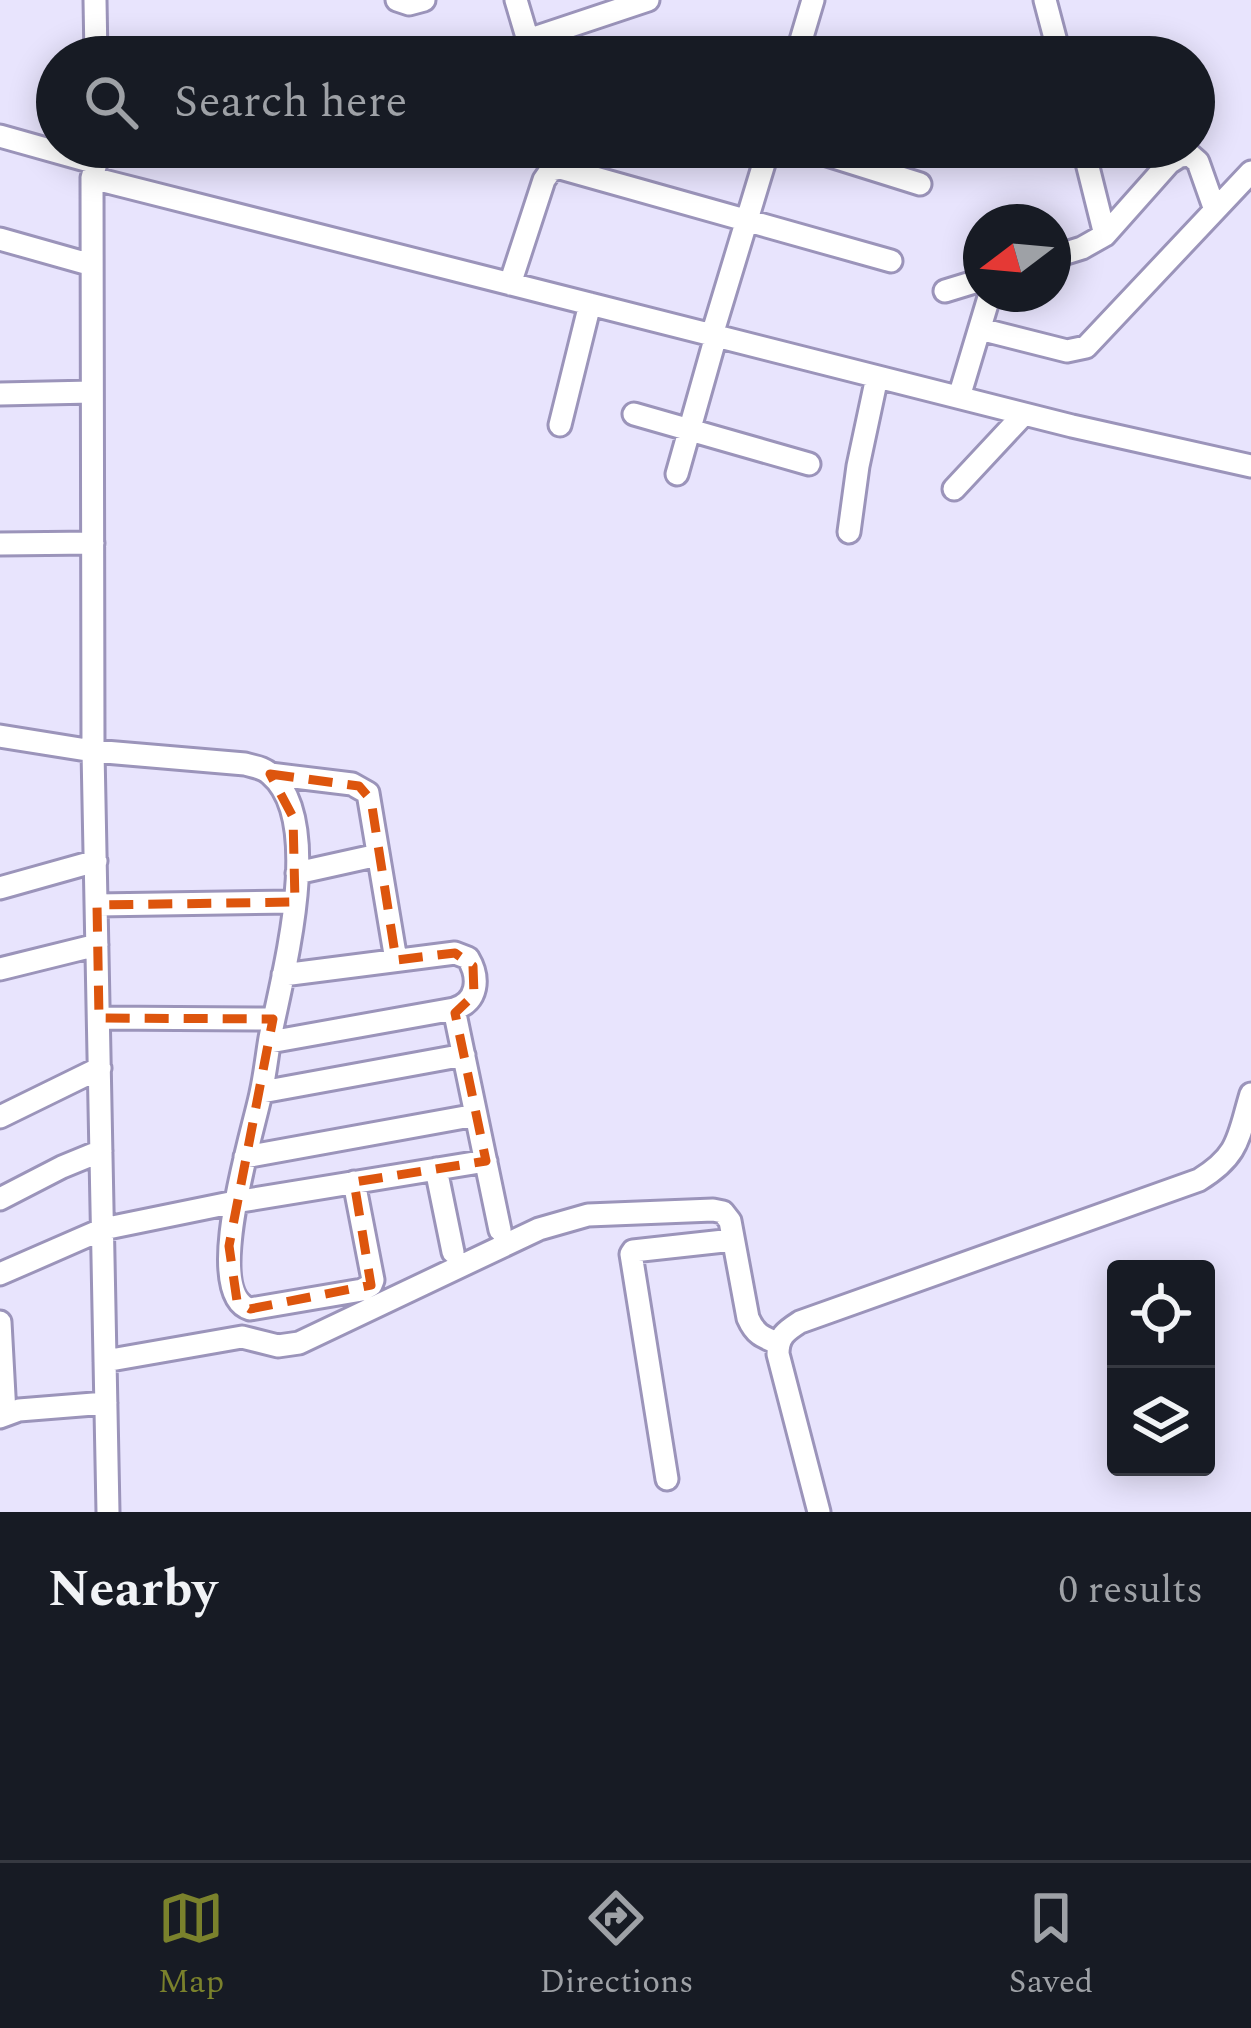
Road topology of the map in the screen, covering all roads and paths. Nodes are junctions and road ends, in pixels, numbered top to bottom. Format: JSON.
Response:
{"nodes":[{"id":1,"x":95,"y":0,"type":"edge"},
{"id":2,"x":397,"y":0,"type":"edge"},
{"id":3,"x":424,"y":0,"type":"edge"},
{"id":4,"x":516,"y":0,"type":"edge"},
{"id":5,"x":648,"y":0,"type":"edge"},
{"id":6,"x":813,"y":0,"type":"edge"},
{"id":7,"x":1046,"y":0,"type":"edge"},
{"id":8,"x":96,"y":36,"type":"edge"},
{"id":9,"x":527,"y":36,"type":"edge"},
{"id":10,"x":562,"y":36,"type":"edge"},
{"id":11,"x":802,"y":36,"type":"edge"},
{"id":12,"x":1055,"y":36,"type":"edge"},
{"id":13,"x":0,"y":136,"type":"edge"},
{"id":14,"x":36,"y":146,"type":"edge"},
{"id":15,"x":94,"y":168,"type":"edge"},
{"id":16,"x":111,"y":168,"type":"edge"},
{"id":17,"x":763,"y":168,"type":"edge"},
{"id":18,"x":869,"y":168,"type":"edge"},
{"id":19,"x":1088,"y":168,"type":"edge"},
{"id":20,"x":1165,"y":168,"type":"edge"},
{"id":21,"x":1200,"y":168,"type":"edge"},
{"id":22,"x":1251,"y":172,"type":"edge"},
{"id":23,"x":920,"y":184,"type":"dead end"},
{"id":24,"x":1215,"y":210,"type":"junction"},
{"id":25,"x":747,"y":220,"type":"junction"},
{"id":26,"x":1106,"y":235,"type":"junction"},
{"id":27,"x":0,"y":239,"type":"edge"},
{"id":28,"x":1071,"y":251,"type":"edge"},
{"id":29,"x":891,"y":261,"type":"dead end"},
{"id":30,"x":92,"y":265,"type":"junction"},
{"id":31,"x":510,"y":284,"type":"junction"},
{"id":32,"x":963,"y":286,"type":"edge"},
{"id":33,"x":946,"y":291,"type":"dead end"},
{"id":34,"x":590,"y":304,"type":"junction"},
{"id":35,"x":985,"y":312,"type":"edge"},
{"id":36,"x":980,"y":328,"type":"junction"},
{"id":37,"x":714,"y":336,"type":"junction"},
{"id":38,"x":877,"y":377,"type":"junction"},
{"id":39,"x":92,"y":392,"type":"junction"},
{"id":40,"x":0,"y":394,"type":"edge"},
{"id":41,"x":959,"y":398,"type":"junction"},
{"id":42,"x":634,"y":414,"type":"dead end"},
{"id":43,"x":1024,"y":414,"type":"junction"},
{"id":44,"x":560,"y":425,"type":"dead end"},
{"id":45,"x":690,"y":429,"type":"junction"},
{"id":46,"x":809,"y":464,"type":"dead end"},
{"id":47,"x":1251,"y":466,"type":"edge"},
{"id":48,"x":677,"y":474,"type":"dead end"},
{"id":49,"x":955,"y":489,"type":"dead end"},
{"id":50,"x":849,"y":532,"type":"dead end"},
{"id":51,"x":93,"y":543,"type":"junction"},
{"id":52,"x":0,"y":544,"type":"edge"},
{"id":53,"x":0,"y":736,"type":"edge"},
{"id":54,"x":93,"y":752,"type":"junction"},
{"id":55,"x":270,"y":774,"type":"junction"},
{"id":56,"x":378,"y":855,"type":"junction"},
{"id":57,"x":96,"y":861,"type":"junction"},
{"id":58,"x":297,"y":873,"type":"junction"},
{"id":59,"x":0,"y":888,"type":"edge"},
{"id":60,"x":295,"y":902,"type":"junction"},
{"id":61,"x":97,"y":905,"type":"junction"},
{"id":62,"x":97,"y":945,"type":"junction"},
{"id":63,"x":396,"y":960,"type":"junction"},
{"id":64,"x":0,"y":969,"type":"edge"},
{"id":65,"x":283,"y":975,"type":"junction"},
{"id":66,"x":454,"y":1009,"type":"junction"},
{"id":67,"x":99,"y":1018,"type":"junction"},
{"id":68,"x":272,"y":1030,"type":"junction"},
{"id":69,"x":464,"y":1055,"type":"junction"},
{"id":70,"x":100,"y":1068,"type":"junction"},
{"id":71,"x":262,"y":1092,"type":"junction"},
{"id":72,"x":1251,"y":1094,"type":"edge"},
{"id":73,"x":476,"y":1115,"type":"junction"},
{"id":74,"x":0,"y":1117,"type":"edge"},
{"id":75,"x":101,"y":1151,"type":"junction"},
{"id":76,"x":244,"y":1157,"type":"junction"},
{"id":77,"x":486,"y":1161,"type":"junction"},
{"id":78,"x":436,"y":1169,"type":"junction"},
{"id":79,"x":354,"y":1183,"type":"junction"},
{"id":80,"x":0,"y":1199,"type":"edge"},
{"id":81,"x":235,"y":1202,"type":"junction"},
{"id":82,"x":103,"y":1229,"type":"junction"},
{"id":83,"x":500,"y":1229,"type":"dead end"},
{"id":84,"x":733,"y":1240,"type":"junction"},
{"id":85,"x":453,"y":1252,"type":"dead end"},
{"id":86,"x":0,"y":1274,"type":"edge"},
{"id":87,"x":0,"y":1324,"type":"edge"},
{"id":88,"x":778,"y":1342,"type":"junction"},
{"id":89,"x":106,"y":1360,"type":"junction"},
{"id":90,"x":106,"y":1403,"type":"junction"},
{"id":91,"x":3,"y":1415,"type":"edge"},
{"id":92,"x":667,"y":1479,"type":"dead end"},
{"id":93,"x":108,"y":1512,"type":"edge"},
{"id":94,"x":819,"y":1512,"type":"edge"}],
"edges":[{"from":1,"to":8,"type":"street"},
{"from":2,"to":3,"type":"street"},
{"from":4,"to":9,"type":"street"},
{"from":5,"to":10,"type":"street"},
{"from":6,"to":11,"type":"street"},
{"from":7,"to":12,"type":"street"},
{"from":13,"to":14,"type":"street"},
{"from":15,"to":30,"type":"street"},
{"from":16,"to":31,"type":"street"},
{"from":17,"to":25,"type":"street"},
{"from":18,"to":23,"type":"street"},
{"from":19,"to":26,"type":"street"},
{"from":20,"to":26,"type":"street"},
{"from":21,"to":24,"type":"street"},
{"from":22,"to":24,"type":"street"},
{"from":24,"to":36,"type":"street"},
{"from":25,"to":29,"type":"street"},
{"from":25,"to":31,"type":"street"},
{"from":25,"to":37,"type":"street"},
{"from":26,"to":28,"type":"street"},
{"from":27,"to":30,"type":"street"},
{"from":30,"to":39,"type":"street"},
{"from":31,"to":34,"type":"street"},
{"from":32,"to":33,"type":"street"},
{"from":34,"to":37,"type":"street"},
{"from":34,"to":44,"type":"street"},
{"from":35,"to":36,"type":"street"},
{"from":36,"to":41,"type":"street"},
{"from":37,"to":38,"type":"street"},
{"from":37,"to":45,"type":"street"},
{"from":38,"to":41,"type":"street"},
{"from":38,"to":50,"type":"street"},
{"from":39,"to":40,"type":"street"},
{"from":39,"to":51,"type":"street"},
{"from":41,"to":43,"type":"street"},
{"from":42,"to":45,"type":"street"},
{"from":43,"to":47,"type":"street"},
{"from":43,"to":49,"type":"street"},
{"from":45,"to":46,"type":"street"},
{"from":45,"to":48,"type":"street"},
{"from":51,"to":52,"type":"street"},
{"from":51,"to":54,"type":"street"},
{"from":53,"to":54,"type":"street"},
{"from":54,"to":55,"type":"street"},
{"from":54,"to":57,"type":"street"},
{"from":55,"to":56,"type":"street"},
{"from":55,"to":58,"type":"street"},
{"from":56,"to":58,"type":"street"},
{"from":56,"to":63,"type":"street"},
{"from":57,"to":59,"type":"street"},
{"from":57,"to":61,"type":"street"},
{"from":58,"to":60,"type":"street"},
{"from":60,"to":61,"type":"street"},
{"from":60,"to":65,"type":"street"},
{"from":61,"to":62,"type":"street"},
{"from":62,"to":64,"type":"street"},
{"from":62,"to":67,"type":"street"},
{"from":63,"to":65,"type":"street"},
{"from":63,"to":66,"type":"street"},
{"from":65,"to":68,"type":"street"},
{"from":66,"to":68,"type":"street"},
{"from":66,"to":69,"type":"street"},
{"from":67,"to":68,"type":"street"},
{"from":67,"to":70,"type":"street"},
{"from":68,"to":71,"type":"street"},
{"from":69,"to":71,"type":"street"},
{"from":69,"to":73,"type":"street"},
{"from":70,"to":74,"type":"street"},
{"from":70,"to":75,"type":"street"},
{"from":71,"to":76,"type":"street"},
{"from":72,"to":88,"type":"street"},
{"from":73,"to":76,"type":"street"},
{"from":73,"to":77,"type":"street"},
{"from":75,"to":80,"type":"street"},
{"from":75,"to":82,"type":"street"},
{"from":76,"to":81,"type":"street"},
{"from":77,"to":78,"type":"street"},
{"from":77,"to":83,"type":"street"},
{"from":78,"to":79,"type":"street"},
{"from":78,"to":85,"type":"street"},
{"from":79,"to":81,"type":"street"},
{"from":79,"to":81,"type":"street"},
{"from":81,"to":82,"type":"street"},
{"from":82,"to":86,"type":"street"},
{"from":82,"to":89,"type":"street"},
{"from":84,"to":88,"type":"street"},
{"from":84,"to":89,"type":"street"},
{"from":84,"to":92,"type":"street"},
{"from":87,"to":91,"type":"street"},
{"from":88,"to":94,"type":"street"},
{"from":89,"to":90,"type":"street"},
{"from":90,"to":91,"type":"street"},
{"from":90,"to":93,"type":"street"}]}
